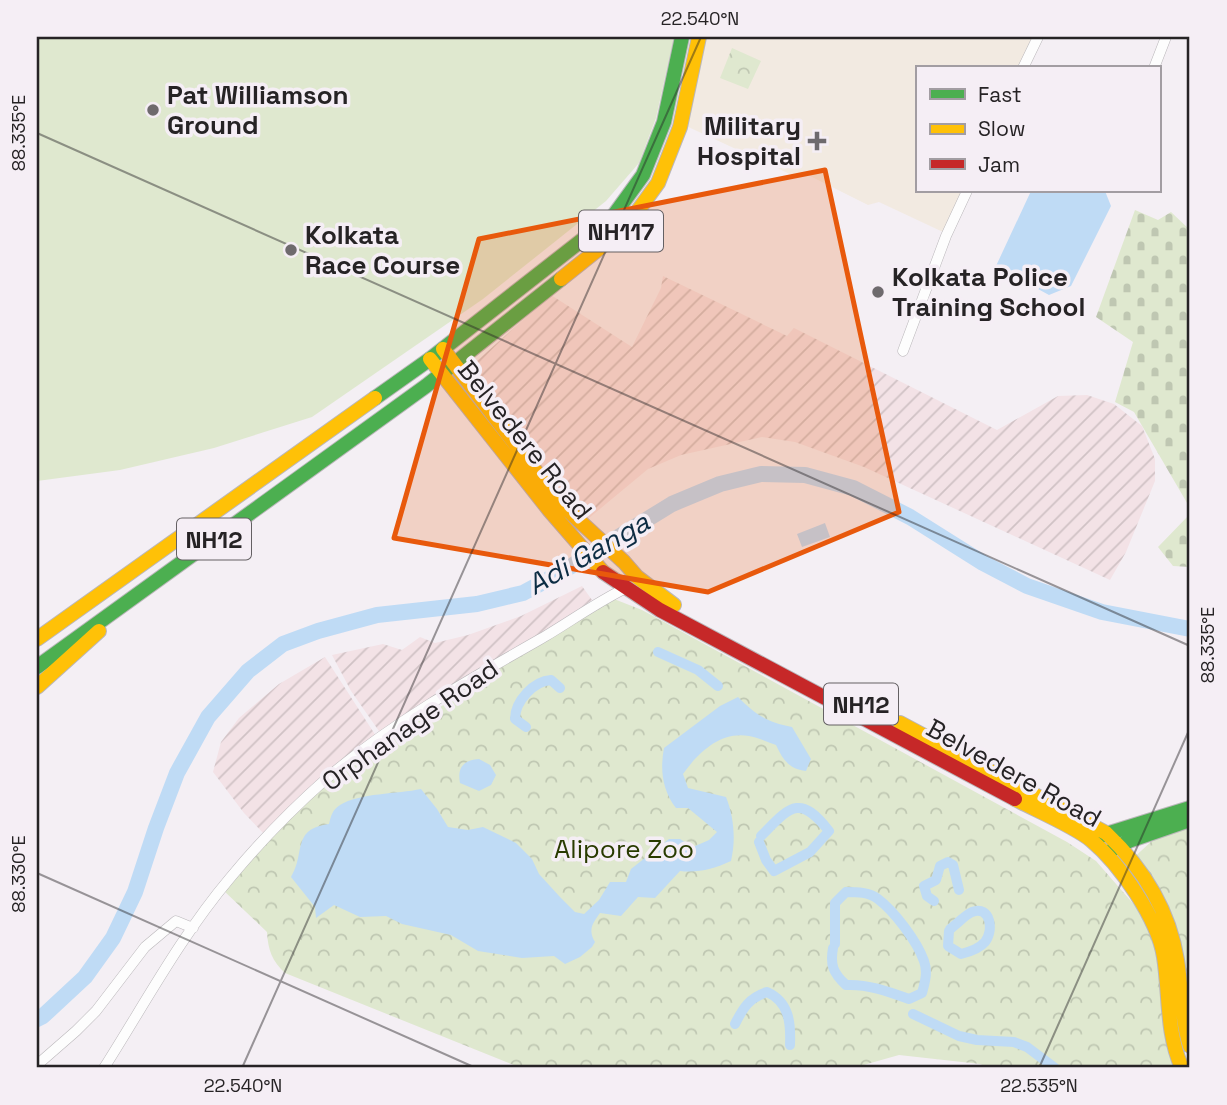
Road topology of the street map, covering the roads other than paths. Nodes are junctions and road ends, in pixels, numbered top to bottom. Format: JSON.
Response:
{"nodes":[{"id":1,"x":682,"y":37,"type":"edge"},
{"id":2,"x":699,"y":37,"type":"edge"},
{"id":3,"x":1038,"y":37,"type":"edge"},
{"id":4,"x":1166,"y":37,"type":"edge"},
{"id":5,"x":1024,"y":66,"type":"edge"},
{"id":6,"x":1155,"y":66,"type":"edge"},
{"id":7,"x":967,"y":192,"type":"edge"},
{"id":8,"x":443,"y":349,"type":"junction"},
{"id":9,"x":903,"y":351,"type":"dead end"},
{"id":10,"x":430,"y":359,"type":"junction"},
{"id":11,"x":455,"y":365,"type":"junction"},
{"id":12,"x":441,"y":374,"type":"junction"},
{"id":13,"x":569,"y":522,"type":"junction"},
{"id":14,"x":152,"y":583,"type":"junction"},
{"id":15,"x":626,"y":588,"type":"junction"},
{"id":16,"x":64,"y":621,"type":"junction"},
{"id":17,"x":37,"y":639,"type":"edge"},
{"id":18,"x":37,"y":646,"type":"edge"},
{"id":19,"x":37,"y":667,"type":"edge"},
{"id":20,"x":37,"y":687,"type":"edge"},
{"id":21,"x":1190,"y":808,"type":"edge"},
{"id":22,"x":1190,"y":821,"type":"edge"},
{"id":23,"x":1107,"y":833,"type":"junction"},
{"id":24,"x":1090,"y":839,"type":"junction"},
{"id":25,"x":1120,"y":845,"type":"junction"},
{"id":26,"x":1104,"y":854,"type":"junction"},
{"id":27,"x":192,"y":928,"type":"junction"},
{"id":28,"x":1190,"y":1046,"type":"edge"},
{"id":29,"x":37,"y":1065,"type":"edge"},
{"id":30,"x":104,"y":1068,"type":"edge"},
{"id":31,"x":1182,"y":1068,"type":"edge"}],
"edges":[{"from":1,"to":8,"type":"main road"},
{"from":2,"to":11,"type":"main road","number":"NH117"},
{"from":3,"to":5,"type":"street"},
{"from":4,"to":6,"type":"street"},
{"from":7,"to":9,"type":"street"},
{"from":8,"to":10,"type":"main road","number":"NH12"},
{"from":8,"to":11,"type":"main road","name":"Belvedere Road","number":"NH12"},
{"from":10,"to":12,"type":"main road","name":"Belvedere Road","number":"NH12"},
{"from":10,"to":16,"type":"main road","number":"NH12"},
{"from":11,"to":12,"type":"main road","number":"NH12"},
{"from":11,"to":13,"type":"main road","name":"Belvedere Road","number":"NH12"},
{"from":12,"to":13,"type":"main road","name":"Belvedere Road","number":"NH12"},
{"from":12,"to":14,"type":"main road","number":"NH12"},
{"from":13,"to":15,"type":"main road","name":"Belvedere Road","number":"NH12"},
{"from":13,"to":23,"type":"main road","name":"Belvedere Road","number":"NH12"},
{"from":14,"to":19,"type":"main road","number":"NH12"},
{"from":14,"to":20,"type":"main road"},
{"from":15,"to":24,"type":"main road","name":"Belvedere Road","number":"NH12"},
{"from":15,"to":27,"type":"street","name":"Orphanage Road"},
{"from":16,"to":17,"type":"main road","number":"NH12"},
{"from":16,"to":18,"type":"main road"},
{"from":21,"to":23,"type":"main road"},
{"from":22,"to":25,"type":"main road","name":"Belvedere Road"},
{"from":23,"to":24,"type":"main road"},
{"from":23,"to":25,"type":"main road","name":"Belvedere Road","number":"NH12"},
{"from":24,"to":26,"type":"main road","name":"Belvedere Road","number":"NH12"},
{"from":25,"to":26,"type":"main road"},
{"from":25,"to":28,"type":"main road","number":"NH12"},
{"from":26,"to":31,"type":"main road","name":"Belvedere Road","number":"NH12"},
{"from":27,"to":29,"type":"street"},
{"from":27,"to":30,"type":"street","name":"Orphanage Road"}]}
